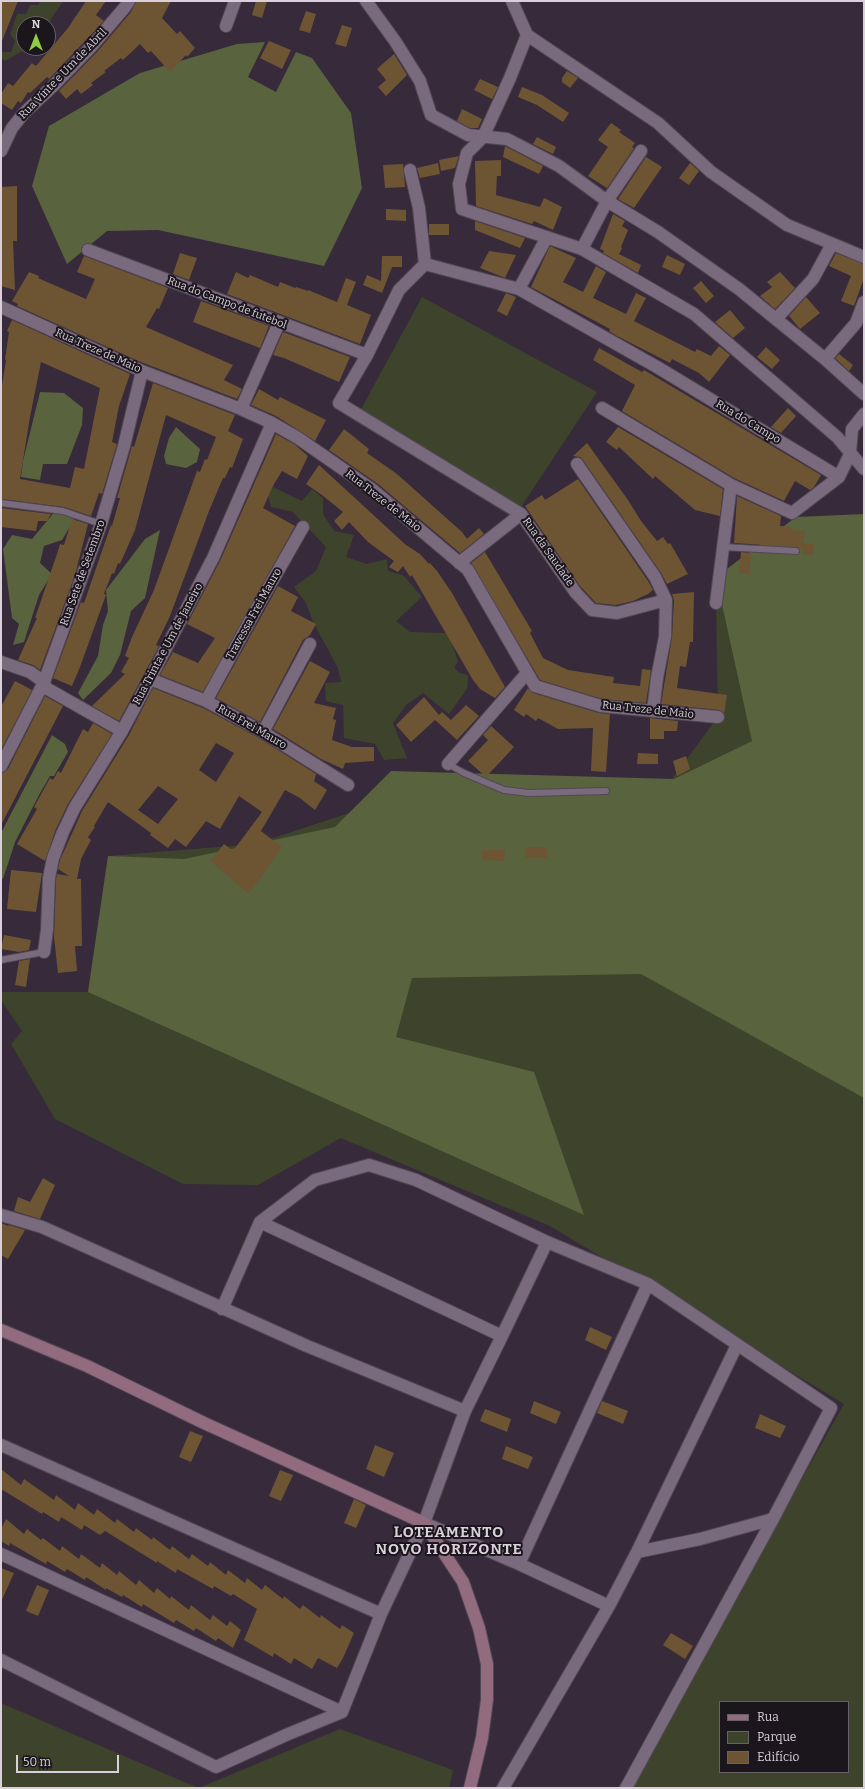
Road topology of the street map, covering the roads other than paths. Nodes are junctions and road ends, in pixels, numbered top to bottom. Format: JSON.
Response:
{"nodes":[{"id":1,"x":129,"y":1,"type":"edge"},
{"id":2,"x":235,"y":1,"type":"edge"},
{"id":3,"x":366,"y":1,"type":"edge"},
{"id":4,"x":512,"y":1,"type":"edge"},
{"id":5,"x":226,"y":26,"type":"dead end"},
{"id":6,"x":527,"y":35,"type":"junction"},
{"id":7,"x":483,"y":137,"type":"junction"},
{"id":8,"x":1,"y":151,"type":"edge"},
{"id":9,"x":641,"y":151,"type":"dead end"},
{"id":10,"x":410,"y":170,"type":"dead end"},
{"id":11,"x":607,"y":201,"type":"junction"},
{"id":12,"x":547,"y":237,"type":"junction"},
{"id":13,"x":832,"y":244,"type":"junction"},
{"id":14,"x":582,"y":249,"type":"junction"},
{"id":15,"x":88,"y":250,"type":"dead end"},
{"id":16,"x":864,"y":257,"type":"edge"},
{"id":17,"x":424,"y":264,"type":"junction"},
{"id":18,"x":519,"y":289,"type":"junction"},
{"id":19,"x":864,"y":302,"type":"edge"},
{"id":20,"x":1,"y":307,"type":"edge"},
{"id":21,"x":776,"y":319,"type":"junction"},
{"id":22,"x":279,"y":323,"type":"junction"},
{"id":23,"x":367,"y":355,"type":"junction"},
{"id":24,"x":825,"y":359,"type":"junction"},
{"id":25,"x":142,"y":371,"type":"junction"},
{"id":26,"x":864,"y":394,"type":"edge"},
{"id":27,"x":602,"y":408,"type":"dead end"},
{"id":28,"x":241,"y":409,"type":"junction"},
{"id":29,"x":864,"y":414,"type":"edge"},
{"id":30,"x":272,"y":423,"type":"junction"},
{"id":31,"x":850,"y":454,"type":"junction"},
{"id":32,"x":577,"y":464,"type":"dead end"},
{"id":33,"x":864,"y":469,"type":"edge"},
{"id":34,"x":839,"y":477,"type":"junction"},
{"id":35,"x":731,"y":485,"type":"junction"},
{"id":36,"x":1,"y":503,"type":"edge"},
{"id":37,"x":521,"y":514,"type":"junction"},
{"id":38,"x":100,"y":524,"type":"junction"},
{"id":39,"x":303,"y":527,"type":"dead end"},
{"id":40,"x":723,"y":548,"type":"junction"},
{"id":41,"x":796,"y":551,"type":"dead end"},
{"id":42,"x":459,"y":563,"type":"junction"},
{"id":43,"x":666,"y":600,"type":"junction"},
{"id":44,"x":716,"y":603,"type":"dead end"},
{"id":45,"x":310,"y":644,"type":"dead end"},
{"id":46,"x":1,"y":662,"type":"edge"},
{"id":47,"x":527,"y":673,"type":"junction"},
{"id":48,"x":150,"y":679,"type":"junction"},
{"id":49,"x":44,"y":682,"type":"junction"},
{"id":50,"x":206,"y":701,"type":"junction"},
{"id":51,"x":653,"y":711,"type":"junction"},
{"id":52,"x":718,"y":717,"type":"dead end"},
{"id":53,"x":122,"y":731,"type":"junction"},
{"id":54,"x":263,"y":732,"type":"junction"},
{"id":55,"x":448,"y":764,"type":"joint"},
{"id":56,"x":1,"y":766,"type":"edge"},
{"id":57,"x":348,"y":785,"type":"dead end"},
{"id":58,"x":606,"y":791,"type":"dead end"},
{"id":59,"x":44,"y":952,"type":"joint"},
{"id":60,"x":1,"y":960,"type":"edge"},
{"id":61,"x":1,"y":1215,"type":"edge"},
{"id":62,"x":260,"y":1222,"type":"junction"},
{"id":63,"x":546,"y":1242,"type":"junction"},
{"id":64,"x":648,"y":1284,"type":"junction"},
{"id":65,"x":222,"y":1309,"type":"junction"},
{"id":66,"x":1,"y":1330,"type":"edge"},
{"id":67,"x":502,"y":1336,"type":"junction"},
{"id":68,"x":737,"y":1345,"type":"junction"},
{"id":69,"x":465,"y":1411,"type":"junction"},
{"id":70,"x":1,"y":1445,"type":"edge"},
{"id":71,"x":773,"y":1519,"type":"junction"},
{"id":72,"x":424,"y":1523,"type":"junction"},
{"id":73,"x":637,"y":1552,"type":"junction"},
{"id":74,"x":1,"y":1554,"type":"edge"},
{"id":75,"x":519,"y":1564,"type":"junction"},
{"id":76,"x":609,"y":1606,"type":"junction"},
{"id":77,"x":381,"y":1614,"type":"junction"},
{"id":78,"x":1,"y":1660,"type":"edge"},
{"id":79,"x":342,"y":1712,"type":"junction"},
{"id":80,"x":470,"y":1788,"type":"edge"},
{"id":81,"x":503,"y":1788,"type":"edge"},
{"id":82,"x":626,"y":1788,"type":"edge"}],
"edges":[{"from":1,"to":8,"type":"street","name":"Rua Vinte e Um de Abril"},
{"from":2,"to":5,"type":"street"},
{"from":3,"to":7,"type":"street"},
{"from":4,"to":6,"type":"street"},
{"from":6,"to":7,"type":"street"},
{"from":6,"to":13,"type":"street"},
{"from":7,"to":11,"type":"street"},
{"from":7,"to":12,"type":"street"},
{"from":9,"to":11,"type":"street"},
{"from":10,"to":17,"type":"street"},
{"from":11,"to":14,"type":"street"},
{"from":11,"to":21,"type":"street"},
{"from":12,"to":14,"type":"street"},
{"from":12,"to":18,"type":"street"},
{"from":13,"to":16,"type":"street"},
{"from":13,"to":21,"type":"street"},
{"from":14,"to":31,"type":"street"},
{"from":15,"to":22,"type":"street","name":"Rua do Campo de futebol"},
{"from":17,"to":18,"type":"street","name":"Rua do Campo"},
{"from":17,"to":23,"type":"street"},
{"from":18,"to":34,"type":"street","name":"Rua do Campo"},
{"from":19,"to":24,"type":"street"},
{"from":20,"to":25,"type":"street","name":"Rua Treze de Maio"},
{"from":21,"to":24,"type":"street"},
{"from":22,"to":23,"type":"street","name":"Rua do Campo de futebol"},
{"from":22,"to":28,"type":"street"},
{"from":23,"to":37,"type":"street","name":"Rua da Saudade"},
{"from":24,"to":26,"type":"street"},
{"from":25,"to":28,"type":"street","name":"Rua Treze de Maio"},
{"from":25,"to":38,"type":"street","name":"Rua Sete de Setembro"},
{"from":27,"to":35,"type":"street"},
{"from":28,"to":30,"type":"street","name":"Rua Treze de Maio"},
{"from":29,"to":31,"type":"street"},
{"from":30,"to":42,"type":"street","name":"Rua Treze de Maio"},
{"from":30,"to":48,"type":"street","name":"Rua Trinta e Um de Janeiro"},
{"from":31,"to":33,"type":"street"},
{"from":31,"to":34,"type":"street"},
{"from":32,"to":43,"type":"street"},
{"from":34,"to":35,"type":"street"},
{"from":35,"to":40,"type":"street"},
{"from":36,"to":38,"type":"lane"},
{"from":37,"to":42,"type":"street"},
{"from":37,"to":43,"type":"street","name":"Rua da Saudade"},
{"from":38,"to":49,"type":"street","name":"Rua Sete de Setembro"},
{"from":39,"to":50,"type":"street","name":"Travessa Frei Mauro"},
{"from":40,"to":41,"type":"lane"},
{"from":40,"to":44,"type":"street"},
{"from":42,"to":47,"type":"street","name":"Rua Treze de Maio"},
{"from":43,"to":51,"type":"street"},
{"from":45,"to":54,"type":"street"},
{"from":46,"to":49,"type":"street"},
{"from":47,"to":51,"type":"street","name":"Rua Treze de Maio"},
{"from":47,"to":55,"type":"street"},
{"from":48,"to":50,"type":"street","name":"Rua Frei Mauro"},
{"from":48,"to":53,"type":"street","name":"Rua Trinta e Um de Janeiro"},
{"from":49,"to":53,"type":"street"},
{"from":49,"to":56,"type":"street","name":"Rua Sete de Setembro"},
{"from":50,"to":54,"type":"street","name":"Rua Frei Mauro"},
{"from":51,"to":52,"type":"street","name":"Rua Treze de Maio"},
{"from":53,"to":59,"type":"street","name":"Rua Trinta e Um de Janeiro"},
{"from":54,"to":57,"type":"street","name":"Rua Frei Mauro"},
{"from":55,"to":58,"type":"lane"},
{"from":59,"to":60,"type":"lane"},
{"from":61,"to":65,"type":"street"},
{"from":62,"to":63,"type":"street"},
{"from":62,"to":65,"type":"street"},
{"from":62,"to":67,"type":"street"},
{"from":63,"to":64,"type":"street"},
{"from":63,"to":67,"type":"street"},
{"from":64,"to":68,"type":"street"},
{"from":64,"to":75,"type":"street"},
{"from":65,"to":69,"type":"street"},
{"from":66,"to":72,"type":"street"},
{"from":67,"to":69,"type":"street"},
{"from":68,"to":71,"type":"street"},
{"from":68,"to":73,"type":"street"},
{"from":69,"to":72,"type":"street"},
{"from":70,"to":77,"type":"street"},
{"from":71,"to":73,"type":"street"},
{"from":71,"to":82,"type":"street"},
{"from":72,"to":75,"type":"street"},
{"from":72,"to":77,"type":"street"},
{"from":72,"to":80,"type":"street"},
{"from":73,"to":76,"type":"street"},
{"from":74,"to":79,"type":"street"},
{"from":75,"to":76,"type":"street"},
{"from":76,"to":81,"type":"street"},
{"from":77,"to":79,"type":"street"},
{"from":78,"to":79,"type":"street"}]}
